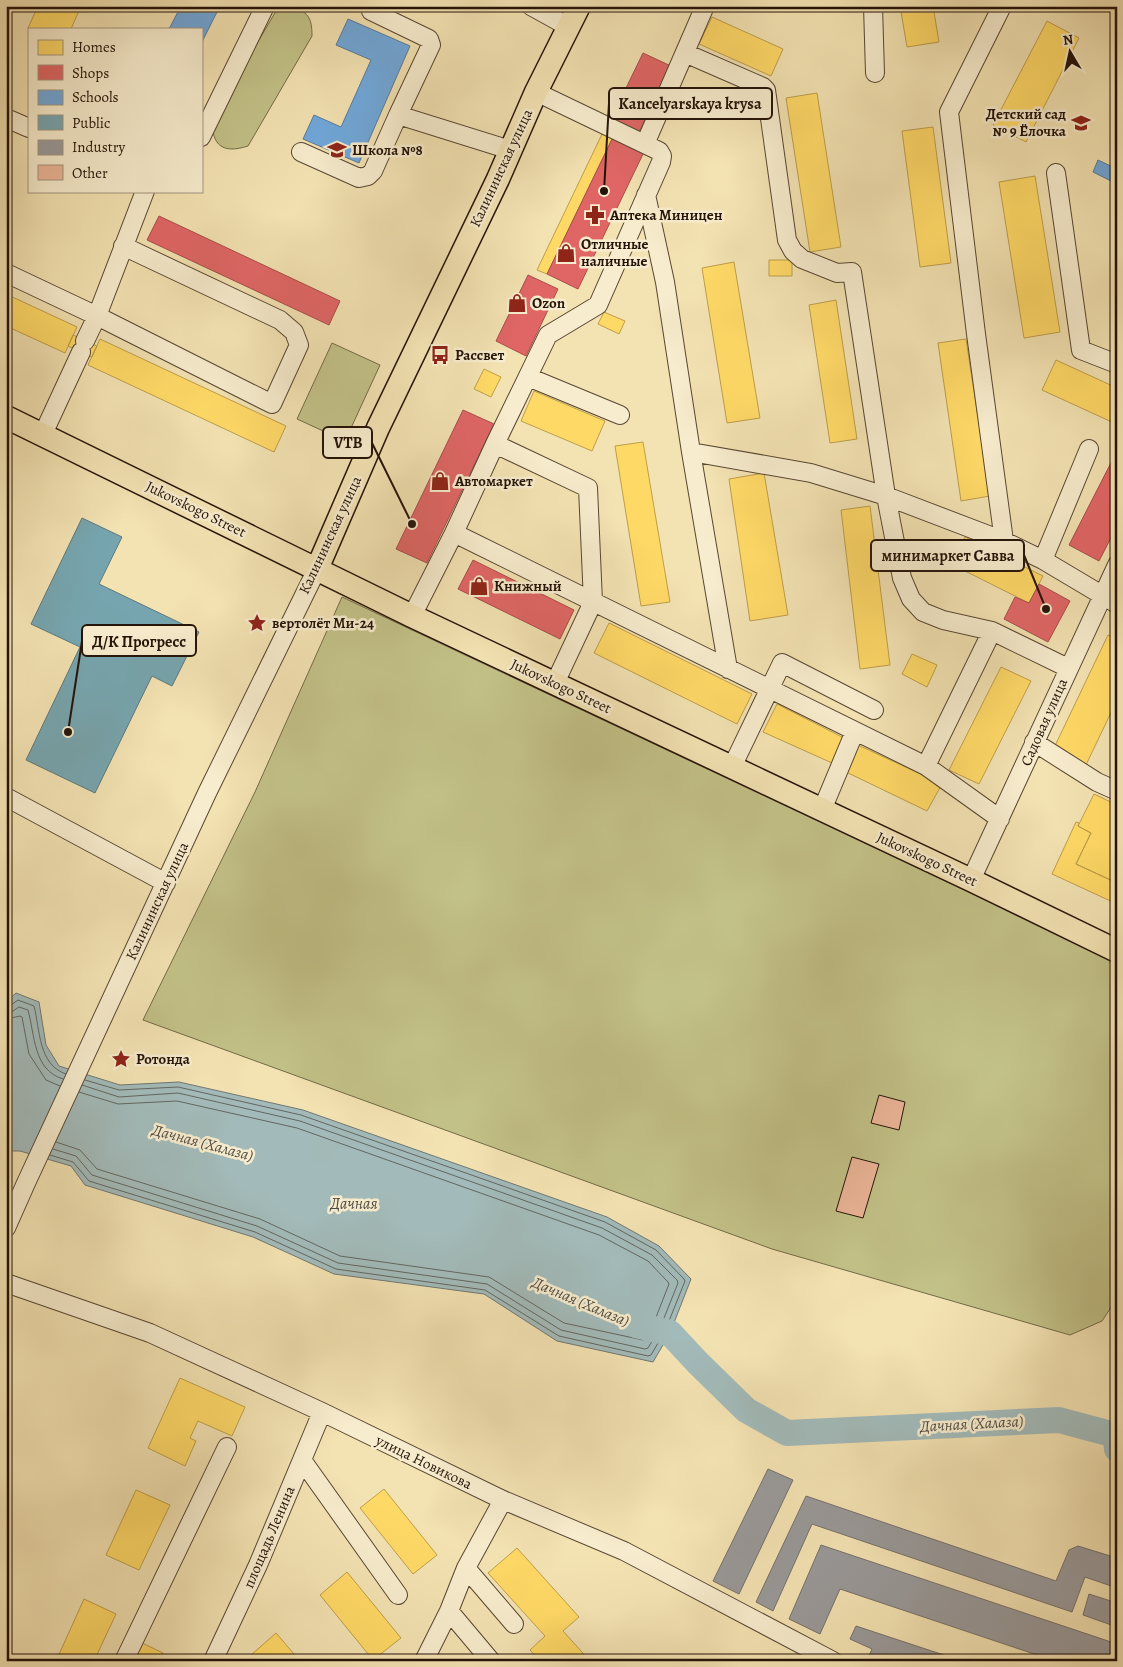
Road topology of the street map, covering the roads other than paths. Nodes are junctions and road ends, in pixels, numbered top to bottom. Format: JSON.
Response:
{"nodes":[{"id":1,"x":265,"y":6,"type":"edge"},
{"id":2,"x":531,"y":6,"type":"edge"},
{"id":3,"x":579,"y":6,"type":"edge"},
{"id":4,"x":704,"y":6,"type":"edge"},
{"id":5,"x":873,"y":6,"type":"edge"},
{"id":6,"x":1002,"y":6,"type":"edge"},
{"id":7,"x":371,"y":11,"type":"dead end"},
{"id":8,"x":569,"y":27,"type":"junction"},
{"id":9,"x":684,"y":53,"type":"junction"},
{"id":10,"x":875,"y":73,"type":"dead end"},
{"id":11,"x":536,"y":92,"type":"junction"},
{"id":12,"x":398,"y":115,"type":"junction"},
{"id":13,"x":6,"y":118,"type":"edge"},
{"id":14,"x":28,"y":128,"type":"edge"},
{"id":15,"x":202,"y":135,"type":"edge"},
{"id":16,"x":645,"y":144,"type":"junction"},
{"id":17,"x":510,"y":150,"type":"junction"},
{"id":18,"x":300,"y":152,"type":"dead end"},
{"id":19,"x":1056,"y":173,"type":"dead end"},
{"id":20,"x":145,"y":192,"type":"edge"},
{"id":21,"x":646,"y":195,"type":"junction"},
{"id":22,"x":123,"y":246,"type":"junction"},
{"id":23,"x":6,"y":273,"type":"edge"},
{"id":24,"x":97,"y":316,"type":"junction"},
{"id":25,"x":1117,"y":364,"type":"edge"},
{"id":26,"x":528,"y":377,"type":"junction"},
{"id":27,"x":620,"y":415,"type":"dead end"},
{"id":28,"x":6,"y":417,"type":"edge"},
{"id":29,"x":43,"y":434,"type":"junction"},
{"id":30,"x":495,"y":444,"type":"junction"},
{"id":31,"x":1089,"y":450,"type":"dead end"},
{"id":32,"x":691,"y":452,"type":"junction"},
{"id":33,"x":886,"y":496,"type":"junction"},
{"id":34,"x":454,"y":533,"type":"junction"},
{"id":35,"x":1004,"y":541,"type":"junction"},
{"id":36,"x":1043,"y":560,"type":"junction"},
{"id":37,"x":1117,"y":565,"type":"edge"},
{"id":38,"x":317,"y":569,"type":"junction"},
{"id":39,"x":1109,"y":600,"type":"edge"},
{"id":40,"x":593,"y":602,"type":"junction"},
{"id":41,"x":412,"y":616,"type":"junction"},
{"id":42,"x":992,"y":631,"type":"junction"},
{"id":43,"x":1068,"y":668,"type":"junction"},
{"id":44,"x":728,"y":669,"type":"junction"},
{"id":45,"x":555,"y":683,"type":"junction"},
{"id":46,"x":770,"y":689,"type":"junction"},
{"id":47,"x":874,"y":710,"type":"dead end"},
{"id":48,"x":855,"y":731,"type":"junction"},
{"id":49,"x":1034,"y":742,"type":"junction"},
{"id":50,"x":926,"y":766,"type":"junction"},
{"id":51,"x":732,"y":767,"type":"junction"},
{"id":52,"x":1117,"y":791,"type":"edge"},
{"id":53,"x":6,"y":797,"type":"edge"},
{"id":54,"x":822,"y":810,"type":"junction"},
{"id":55,"x":1000,"y":819,"type":"junction"},
{"id":56,"x":971,"y":880,"type":"junction"},
{"id":57,"x":166,"y":883,"type":"junction"},
{"id":58,"x":1117,"y":951,"type":"edge"},
{"id":59,"x":6,"y":1228,"type":"edge"},
{"id":60,"x":6,"y":1283,"type":"edge"},
{"id":61,"x":322,"y":1412,"type":"junction"},
{"id":62,"x":226,"y":1448,"type":"dead end"},
{"id":63,"x":302,"y":1460,"type":"junction"},
{"id":64,"x":504,"y":1500,"type":"junction"},
{"id":65,"x":466,"y":1568,"type":"junction"},
{"id":66,"x":398,"y":1596,"type":"dead end"},
{"id":67,"x":448,"y":1611,"type":"junction"},
{"id":68,"x":514,"y":1624,"type":"dead end"},
{"id":69,"x":124,"y":1661,"type":"edge"},
{"id":70,"x":213,"y":1661,"type":"edge"},
{"id":71,"x":424,"y":1661,"type":"edge"},
{"id":72,"x":491,"y":1661,"type":"edge"},
{"id":73,"x":833,"y":1661,"type":"edge"}],
"edges":[{"from":1,"to":15,"type":"street"},
{"from":2,"to":8,"type":"street"},
{"from":3,"to":8,"type":"main road","name":"Калининская улица"},
{"from":4,"to":9,"type":"street"},
{"from":5,"to":10,"type":"street"},
{"from":6,"to":35,"type":"street"},
{"from":7,"to":12,"type":"street"},
{"from":8,"to":11,"type":"main road","name":"Калининская улица"},
{"from":9,"to":16,"type":"street"},
{"from":9,"to":33,"type":"street"},
{"from":11,"to":16,"type":"street"},
{"from":11,"to":17,"type":"main road","name":"Калининская улица"},
{"from":12,"to":17,"type":"street"},
{"from":12,"to":18,"type":"street"},
{"from":13,"to":14,"type":"street"},
{"from":16,"to":21,"type":"street"},
{"from":17,"to":38,"type":"main road","name":"Калининская улица"},
{"from":19,"to":25,"type":"street"},
{"from":20,"to":22,"type":"street"},
{"from":21,"to":26,"type":"street"},
{"from":21,"to":32,"type":"street"},
{"from":22,"to":24,"type":"street"},
{"from":22,"to":24,"type":"street"},
{"from":23,"to":24,"type":"street"},
{"from":24,"to":29,"type":"street"},
{"from":26,"to":27,"type":"street"},
{"from":26,"to":30,"type":"street"},
{"from":28,"to":29,"type":"main road","name":"Jukovskogo Street"},
{"from":29,"to":38,"type":"main road","name":"Jukovskogo Street"},
{"from":30,"to":34,"type":"street"},
{"from":30,"to":40,"type":"street"},
{"from":31,"to":36,"type":"street"},
{"from":32,"to":33,"type":"street"},
{"from":32,"to":44,"type":"street"},
{"from":33,"to":35,"type":"street"},
{"from":33,"to":42,"type":"street"},
{"from":34,"to":40,"type":"street"},
{"from":34,"to":41,"type":"street"},
{"from":35,"to":36,"type":"street"},
{"from":36,"to":39,"type":"street"},
{"from":37,"to":39,"type":"street","name":"Садовая улица"},
{"from":38,"to":41,"type":"main road","name":"Jukovskogo Street"},
{"from":38,"to":57,"type":"street","name":"Калининская улица"},
{"from":39,"to":43,"type":"street","name":"Садовая улица"},
{"from":40,"to":44,"type":"street"},
{"from":40,"to":45,"type":"street"},
{"from":41,"to":45,"type":"main road","name":"Jukovskogo Street"},
{"from":42,"to":43,"type":"street"},
{"from":42,"to":50,"type":"street"},
{"from":43,"to":49,"type":"street","name":"Садовая улица"},
{"from":44,"to":46,"type":"street"},
{"from":45,"to":51,"type":"main road","name":"Jukovskogo Street"},
{"from":46,"to":47,"type":"street"},
{"from":46,"to":48,"type":"street"},
{"from":46,"to":51,"type":"street"},
{"from":48,"to":50,"type":"street"},
{"from":48,"to":54,"type":"street"},
{"from":49,"to":52,"type":"street"},
{"from":49,"to":55,"type":"street","name":"Садовая улица"},
{"from":50,"to":55,"type":"street"},
{"from":51,"to":54,"type":"main road","name":"Jukovskogo Street"},
{"from":53,"to":57,"type":"street"},
{"from":54,"to":56,"type":"main road","name":"Jukovskogo Street"},
{"from":55,"to":56,"type":"street","name":"Садовая улица"},
{"from":56,"to":58,"type":"main road","name":"Jukovskogo Street"},
{"from":57,"to":59,"type":"street","name":"Калининская улица"},
{"from":60,"to":61,"type":"street","name":"улица Новикова"},
{"from":61,"to":63,"type":"street","name":"площадь Ленина"},
{"from":61,"to":64,"type":"street","name":"улица Новикова"},
{"from":62,"to":69,"type":"street"},
{"from":63,"to":66,"type":"street"},
{"from":63,"to":70,"type":"street","name":"площадь Ленина"},
{"from":64,"to":65,"type":"street"},
{"from":64,"to":73,"type":"street","name":"улица Новикова"},
{"from":65,"to":67,"type":"street"},
{"from":65,"to":68,"type":"street"},
{"from":67,"to":71,"type":"street"},
{"from":67,"to":72,"type":"street"}]}
